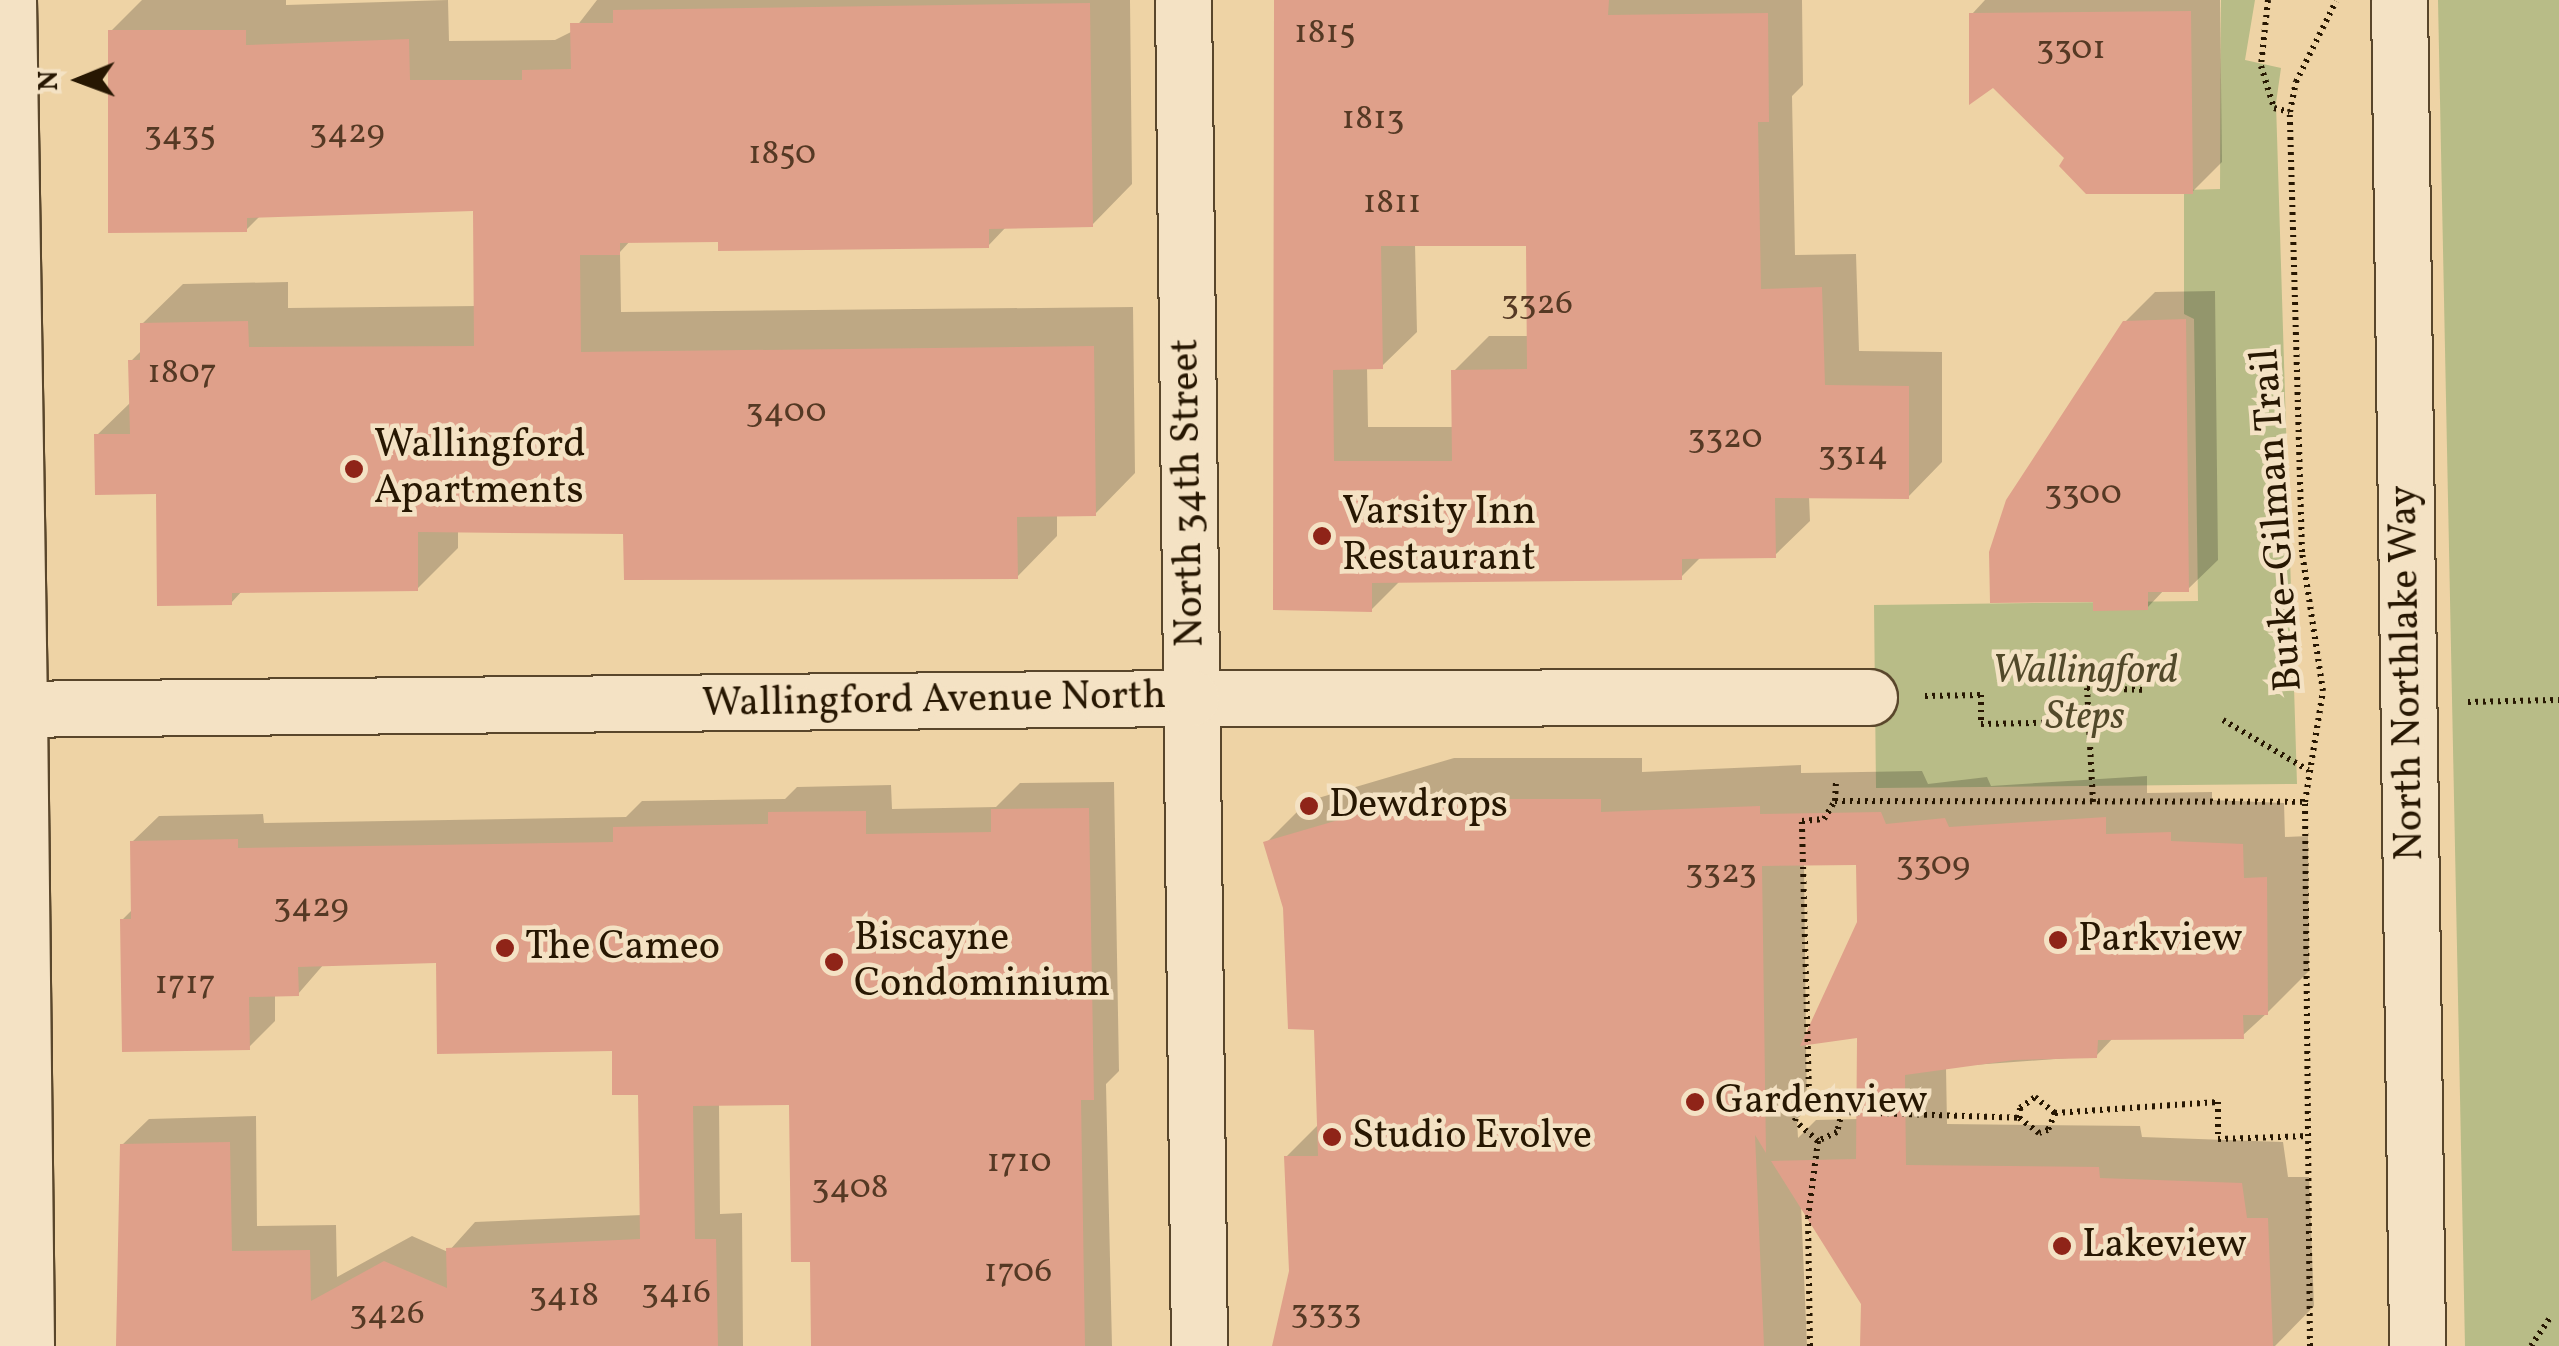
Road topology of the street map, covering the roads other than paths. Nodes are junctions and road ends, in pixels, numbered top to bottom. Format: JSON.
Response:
{"nodes":[{"id":1,"x":8,"y":0,"type":"edge"},
{"id":2,"x":1183,"y":0,"type":"edge"},
{"id":3,"x":2399,"y":0,"type":"edge"},
{"id":4,"x":1889,"y":697,"type":"road end"},
{"id":5,"x":1192,"y":698,"type":"junction"},
{"id":6,"x":9,"y":708,"type":"edge"},
{"id":7,"x":26,"y":1346,"type":"edge"},
{"id":8,"x":1199,"y":1346,"type":"edge"},
{"id":9,"x":2416,"y":1346,"type":"edge"}],
"edges":[{"from":1,"to":6,"type":"street"},
{"from":2,"to":5,"type":"street","name":"North 34th Street"},
{"from":3,"to":9,"type":"street","name":"North Northlake Way"},
{"from":4,"to":5,"type":"street","name":"Wallingford Avenue North"},
{"from":5,"to":6,"type":"street","name":"Wallingford Avenue North"},
{"from":5,"to":8,"type":"street","name":"North 34th Street"},
{"from":6,"to":7,"type":"street"}]}
